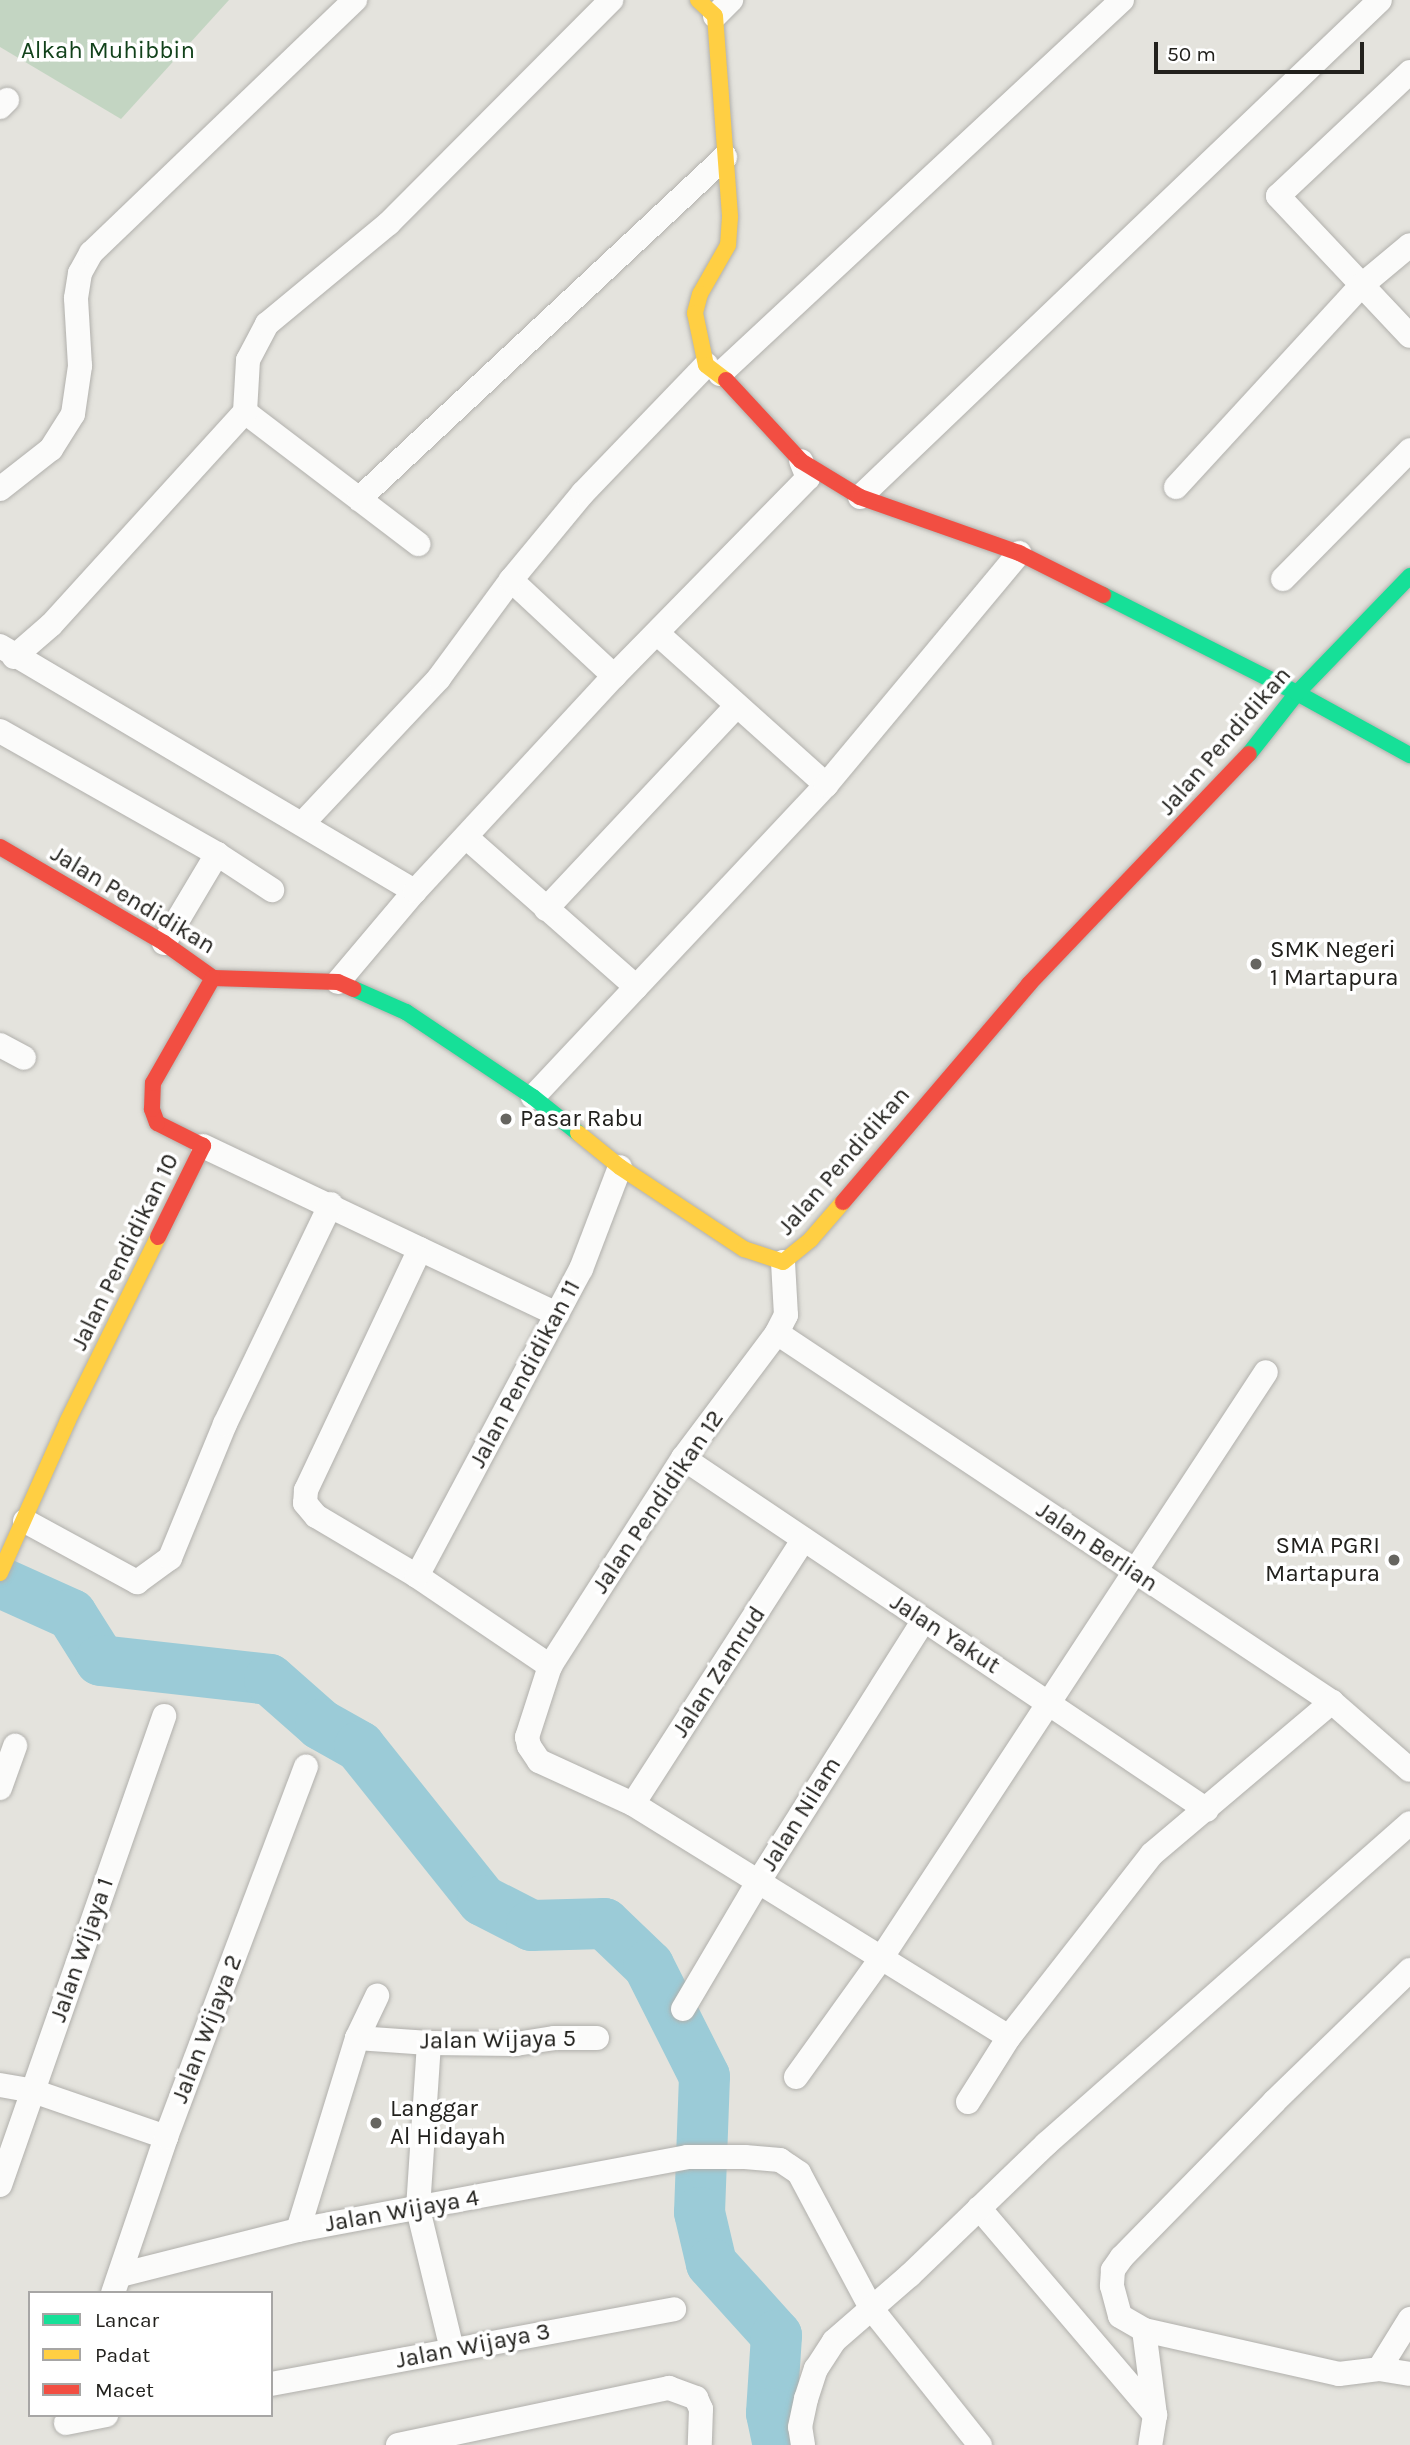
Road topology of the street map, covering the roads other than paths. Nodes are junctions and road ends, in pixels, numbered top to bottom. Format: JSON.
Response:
{"nodes":[{"id":1,"x":355,"y":0,"type":"edge"},
{"id":2,"x":611,"y":0,"type":"edge"},
{"id":3,"x":1122,"y":0,"type":"edge"},
{"id":4,"x":1380,"y":0,"type":"edge"},
{"id":5,"x":715,"y":5,"type":"edge"},
{"id":6,"x":1410,"y":72,"type":"edge"},
{"id":7,"x":725,"y":157,"type":"junction"},
{"id":8,"x":1410,"y":245,"type":"edge"},
{"id":9,"x":1362,"y":285,"type":"junction"},
{"id":10,"x":1410,"y":336,"type":"edge"},
{"id":11,"x":713,"y":369,"type":"junction"},
{"id":12,"x":245,"y":412,"type":"junction"},
{"id":13,"x":1410,"y":450,"type":"edge"},
{"id":14,"x":801,"y":461,"type":"junction"},
{"id":15,"x":1175,"y":487,"type":"dead end"},
{"id":16,"x":0,"y":489,"type":"edge"},
{"id":17,"x":860,"y":497,"type":"junction"},
{"id":18,"x":359,"y":499,"type":"junction"},
{"id":19,"x":418,"y":544,"type":"dead end"},
{"id":20,"x":1019,"y":554,"type":"junction"},
{"id":21,"x":1410,"y":576,"type":"edge"},
{"id":22,"x":1283,"y":579,"type":"dead end"},
{"id":23,"x":511,"y":580,"type":"junction"},
{"id":24,"x":658,"y":634,"type":"junction"},
{"id":25,"x":7,"y":651,"type":"edge"},
{"id":26,"x":614,"y":676,"type":"junction"},
{"id":27,"x":1297,"y":693,"type":"junction"},
{"id":28,"x":736,"y":707,"type":"junction"},
{"id":29,"x":0,"y":731,"type":"edge"},
{"id":30,"x":1410,"y":755,"type":"edge"},
{"id":31,"x":826,"y":785,"type":"junction"},
{"id":32,"x":303,"y":823,"type":"junction"},
{"id":33,"x":466,"y":837,"type":"junction"},
{"id":34,"x":0,"y":847,"type":"edge"},
{"id":35,"x":217,"y":854,"type":"junction"},
{"id":36,"x":272,"y":890,"type":"dead end"},
{"id":37,"x":415,"y":891,"type":"junction"},
{"id":38,"x":546,"y":909,"type":"junction"},
{"id":39,"x":164,"y":943,"type":"junction"},
{"id":40,"x":214,"y":978,"type":"junction"},
{"id":41,"x":338,"y":982,"type":"junction"},
{"id":42,"x":636,"y":987,"type":"junction"},
{"id":43,"x":0,"y":1045,"type":"edge"},
{"id":44,"x":24,"y":1058,"type":"dead end"},
{"id":45,"x":533,"y":1097,"type":"junction"},
{"id":46,"x":203,"y":1146,"type":"junction"},
{"id":47,"x":620,"y":1167,"type":"junction"},
{"id":48,"x":331,"y":1205,"type":"junction"},
{"id":49,"x":420,"y":1250,"type":"junction"},
{"id":50,"x":783,"y":1262,"type":"junction"},
{"id":51,"x":557,"y":1314,"type":"junction"},
{"id":52,"x":777,"y":1333,"type":"junction"},
{"id":53,"x":1266,"y":1372,"type":"dead end"},
{"id":54,"x":683,"y":1458,"type":"junction"},
{"id":55,"x":25,"y":1521,"type":"junction"},
{"id":56,"x":804,"y":1539,"type":"junction"},
{"id":57,"x":1134,"y":1571,"type":"junction"},
{"id":58,"x":0,"y":1573,"type":"edge"},
{"id":59,"x":417,"y":1576,"type":"junction"},
{"id":60,"x":923,"y":1621,"type":"junction"},
{"id":61,"x":550,"y":1666,"type":"junction"},
{"id":62,"x":1332,"y":1702,"type":"junction"},
{"id":63,"x":1051,"y":1703,"type":"junction"},
{"id":64,"x":164,"y":1716,"type":"dead end"},
{"id":65,"x":15,"y":1746,"type":"dead end"},
{"id":66,"x":306,"y":1767,"type":"dead end"},
{"id":67,"x":1410,"y":1770,"type":"edge"},
{"id":68,"x":0,"y":1788,"type":"edge"},
{"id":69,"x":633,"y":1804,"type":"junction"},
{"id":70,"x":1207,"y":1810,"type":"junction"},
{"id":71,"x":1410,"y":1823,"type":"edge"},
{"id":72,"x":757,"y":1884,"type":"junction"},
{"id":73,"x":880,"y":1960,"type":"junction"},
{"id":74,"x":1410,"y":1970,"type":"edge"},
{"id":75,"x":377,"y":1996,"type":"dead end"},
{"id":76,"x":683,"y":2009,"type":"dead end"},
{"id":77,"x":1009,"y":2037,"type":"junction"},
{"id":78,"x":357,"y":2038,"type":"junction"},
{"id":79,"x":597,"y":2038,"type":"dead end"},
{"id":80,"x":429,"y":2043,"type":"junction"},
{"id":81,"x":796,"y":2077,"type":"dead end"},
{"id":82,"x":0,"y":2085,"type":"edge"},
{"id":83,"x":33,"y":2091,"type":"junction"},
{"id":84,"x":968,"y":2102,"type":"dead end"},
{"id":85,"x":166,"y":2137,"type":"junction"},
{"id":86,"x":0,"y":2185,"type":"edge"},
{"id":87,"x":979,"y":2208,"type":"junction"},
{"id":88,"x":418,"y":2209,"type":"junction"},
{"id":89,"x":298,"y":2230,"type":"junction"},
{"id":90,"x":116,"y":2284,"type":"edge"},
{"id":91,"x":871,"y":2308,"type":"junction"},
{"id":92,"x":674,"y":2309,"type":"dead end"},
{"id":93,"x":1410,"y":2319,"type":"edge"},
{"id":94,"x":1144,"y":2330,"type":"junction"},
{"id":95,"x":452,"y":2350,"type":"junction"},
{"id":96,"x":1380,"y":2370,"type":"junction"},
{"id":97,"x":1410,"y":2374,"type":"edge"},
{"id":98,"x":273,"y":2384,"type":"edge"},
{"id":99,"x":1155,"y":2415,"type":"junction"},
{"id":100,"x":100,"y":2417,"type":"edge"},
{"id":101,"x":65,"y":2428,"type":"edge"},
{"id":102,"x":398,"y":2445,"type":"edge"},
{"id":103,"x":700,"y":2445,"type":"edge"},
{"id":104,"x":803,"y":2445,"type":"edge"},
{"id":105,"x":980,"y":2445,"type":"edge"},
{"id":106,"x":1150,"y":2445,"type":"edge"}],
"edges":[{"from":1,"to":16,"type":"street"},
{"from":2,"to":12,"type":"street"},
{"from":3,"to":11,"type":"street"},
{"from":4,"to":17,"type":"street"},
{"from":5,"to":7,"type":"street"},
{"from":6,"to":9,"type":"street"},
{"from":7,"to":11,"type":"street"},
{"from":7,"to":18,"type":"street"},
{"from":8,"to":9,"type":"street"},
{"from":9,"to":10,"type":"street"},
{"from":9,"to":15,"type":"street"},
{"from":11,"to":14,"type":"street"},
{"from":11,"to":23,"type":"street"},
{"from":12,"to":18,"type":"street"},
{"from":12,"to":25,"type":"street"},
{"from":13,"to":22,"type":"street"},
{"from":14,"to":17,"type":"street"},
{"from":14,"to":24,"type":"street"},
{"from":17,"to":20,"type":"street"},
{"from":18,"to":19,"type":"street"},
{"from":20,"to":27,"type":"street"},
{"from":20,"to":31,"type":"street"},
{"from":21,"to":27,"type":"street","name":"Jalan Pendidikan"},
{"from":23,"to":26,"type":"street"},
{"from":23,"to":32,"type":"street"},
{"from":24,"to":26,"type":"street"},
{"from":24,"to":28,"type":"street"},
{"from":25,"to":32,"type":"street"},
{"from":26,"to":33,"type":"street"},
{"from":27,"to":30,"type":"street"},
{"from":27,"to":50,"type":"street","name":"Jalan Pendidikan"},
{"from":28,"to":31,"type":"street"},
{"from":28,"to":38,"type":"street"},
{"from":29,"to":35,"type":"street"},
{"from":31,"to":42,"type":"street"},
{"from":32,"to":37,"type":"street"},
{"from":33,"to":37,"type":"street"},
{"from":33,"to":38,"type":"street"},
{"from":34,"to":39,"type":"street","name":"Jalan Pendidikan"},
{"from":35,"to":36,"type":"street"},
{"from":35,"to":39,"type":"street"},
{"from":37,"to":41,"type":"street"},
{"from":38,"to":42,"type":"street"},
{"from":39,"to":40,"type":"street","name":"Jalan Pendidikan"},
{"from":40,"to":41,"type":"street","name":"Jalan Pendidikan"},
{"from":40,"to":46,"type":"street","name":"Jalan Pendidikan 10"},
{"from":41,"to":45,"type":"street","name":"Jalan Pendidikan"},
{"from":42,"to":45,"type":"street"},
{"from":43,"to":44,"type":"street"},
{"from":45,"to":47,"type":"street","name":"Jalan Pendidikan"},
{"from":46,"to":48,"type":"street"},
{"from":46,"to":55,"type":"street","name":"Jalan Pendidikan 10"},
{"from":47,"to":50,"type":"street","name":"Jalan Pendidikan"},
{"from":47,"to":51,"type":"street","name":"Jalan Pendidikan 11"},
{"from":48,"to":49,"type":"street"},
{"from":48,"to":55,"type":"street"},
{"from":49,"to":51,"type":"street"},
{"from":49,"to":59,"type":"street"},
{"from":50,"to":52,"type":"street","name":"Jalan Pendidikan 12"},
{"from":51,"to":59,"type":"street","name":"Jalan Pendidikan 11"},
{"from":52,"to":54,"type":"street","name":"Jalan Pendidikan 12"},
{"from":52,"to":57,"type":"street","name":"Jalan Berlian"},
{"from":53,"to":57,"type":"street"},
{"from":54,"to":56,"type":"street","name":"Jalan Yakut"},
{"from":54,"to":61,"type":"street","name":"Jalan Pendidikan 12"},
{"from":55,"to":58,"type":"street","name":"Jalan Pendidikan 10"},
{"from":56,"to":60,"type":"street","name":"Jalan Yakut"},
{"from":56,"to":69,"type":"street","name":"Jalan Zamrud"},
{"from":57,"to":62,"type":"street","name":"Jalan Berlian"},
{"from":57,"to":63,"type":"street"},
{"from":59,"to":61,"type":"street"},
{"from":60,"to":63,"type":"street","name":"Jalan Yakut"},
{"from":60,"to":72,"type":"street","name":"Jalan Nilam"},
{"from":61,"to":69,"type":"street","name":"Jalan Pendidikan 12"},
{"from":62,"to":67,"type":"street","name":"Jalan Berlian"},
{"from":62,"to":70,"type":"street"},
{"from":63,"to":70,"type":"street","name":"Jalan Yakut"},
{"from":63,"to":73,"type":"street"},
{"from":64,"to":83,"type":"street","name":"Jalan Wijaya 1"},
{"from":65,"to":68,"type":"street"},
{"from":66,"to":85,"type":"street","name":"Jalan Wijaya 2"},
{"from":69,"to":72,"type":"street"},
{"from":70,"to":77,"type":"street"},
{"from":71,"to":87,"type":"street"},
{"from":72,"to":73,"type":"street"},
{"from":72,"to":76,"type":"street","name":"Jalan Nilam"},
{"from":73,"to":77,"type":"street"},
{"from":73,"to":81,"type":"street"},
{"from":74,"to":94,"type":"street"},
{"from":75,"to":78,"type":"street"},
{"from":77,"to":84,"type":"street"},
{"from":78,"to":80,"type":"street","name":"Jalan Wijaya 5"},
{"from":78,"to":89,"type":"street"},
{"from":79,"to":80,"type":"street","name":"Jalan Wijaya 5"},
{"from":80,"to":88,"type":"street"},
{"from":82,"to":83,"type":"street"},
{"from":83,"to":85,"type":"street"},
{"from":83,"to":86,"type":"street","name":"Jalan Wijaya 1"},
{"from":85,"to":90,"type":"street","name":"Jalan Wijaya 2"},
{"from":87,"to":91,"type":"street"},
{"from":87,"to":99,"type":"street"},
{"from":88,"to":89,"type":"street","name":"Jalan Wijaya 4"},
{"from":88,"to":91,"type":"street","name":"Jalan Wijaya 4"},
{"from":88,"to":95,"type":"street"},
{"from":89,"to":90,"type":"street","name":"Jalan Wijaya 4"},
{"from":91,"to":104,"type":"street"},
{"from":91,"to":105,"type":"street","name":"Jalan Wijaya 4"},
{"from":92,"to":95,"type":"street","name":"Jalan Wijaya 3"},
{"from":93,"to":96,"type":"street"},
{"from":94,"to":96,"type":"street"},
{"from":94,"to":99,"type":"street"},
{"from":95,"to":98,"type":"street","name":"Jalan Wijaya 3"},
{"from":96,"to":97,"type":"street"},
{"from":99,"to":106,"type":"street"},
{"from":100,"to":101,"type":"street"},
{"from":102,"to":103,"type":"street"}]}
